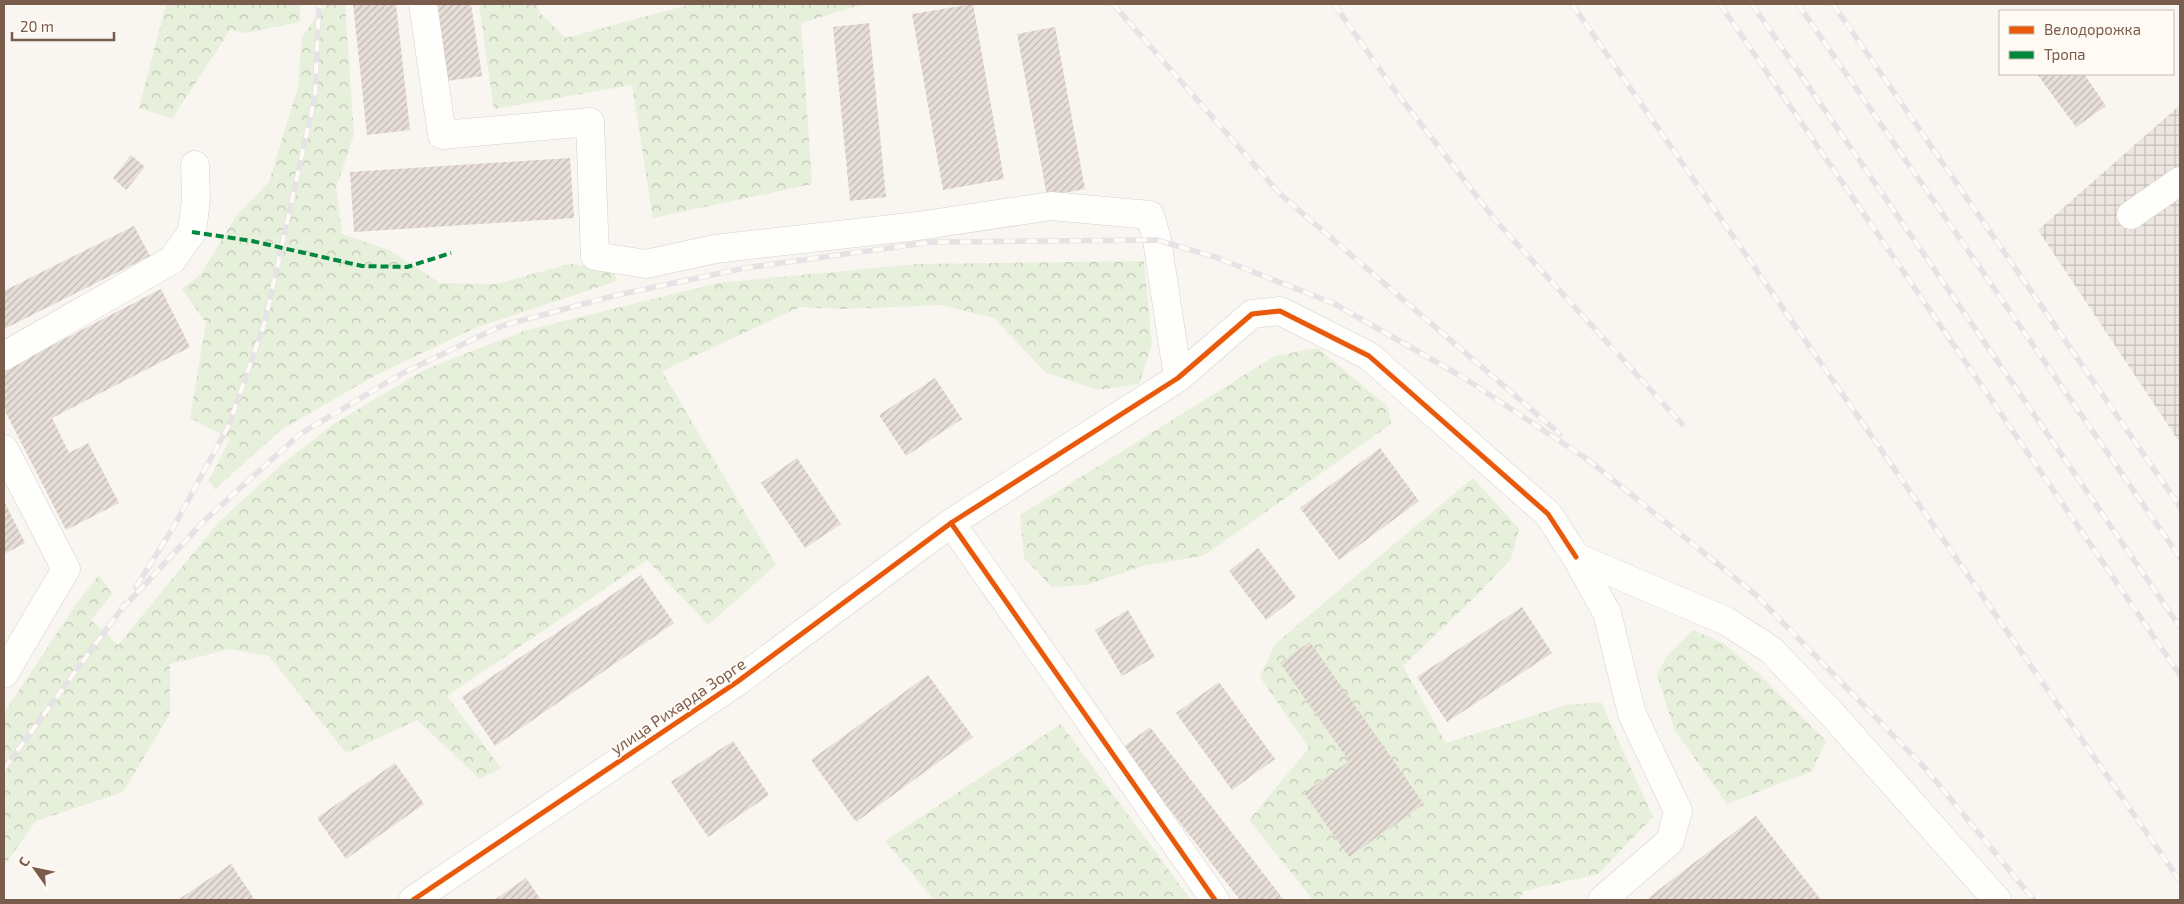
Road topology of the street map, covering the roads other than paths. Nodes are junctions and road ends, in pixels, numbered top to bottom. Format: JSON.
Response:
{"nodes":[{"id":1,"x":423,"y":4,"type":"edge"},
{"id":2,"x":195,"y":165,"type":"dead end"},
{"id":3,"x":2180,"y":181,"type":"edge"},
{"id":4,"x":2132,"y":215,"type":"dead end"},
{"id":5,"x":4,"y":356,"type":"edge"},
{"id":6,"x":1178,"y":378,"type":"junction"},
{"id":7,"x":4,"y":449,"type":"edge"},
{"id":8,"x":951,"y":523,"type":"junction"},
{"id":9,"x":1576,"y":557,"type":"junction"},
{"id":10,"x":4,"y":674,"type":"edge"},
{"id":11,"x":413,"y":900,"type":"edge"},
{"id":12,"x":1215,"y":900,"type":"edge"},
{"id":13,"x":1602,"y":900,"type":"edge"},
{"id":14,"x":1997,"y":900,"type":"edge"}],
"edges":[{"from":1,"to":6,"type":"street"},
{"from":2,"to":5,"type":"street"},
{"from":3,"to":4,"type":"street"},
{"from":6,"to":8,"type":"street","name":"улица Рихарда Зорге"},
{"from":6,"to":9,"type":"street","name":"улица Рихарда Зорге"},
{"from":7,"to":10,"type":"street"},
{"from":8,"to":11,"type":"street","name":"улица Рихарда Зорге"},
{"from":8,"to":12,"type":"street"},
{"from":9,"to":13,"type":"street","name":"улица Рихарда Зорге"},
{"from":9,"to":14,"type":"street"}]}
